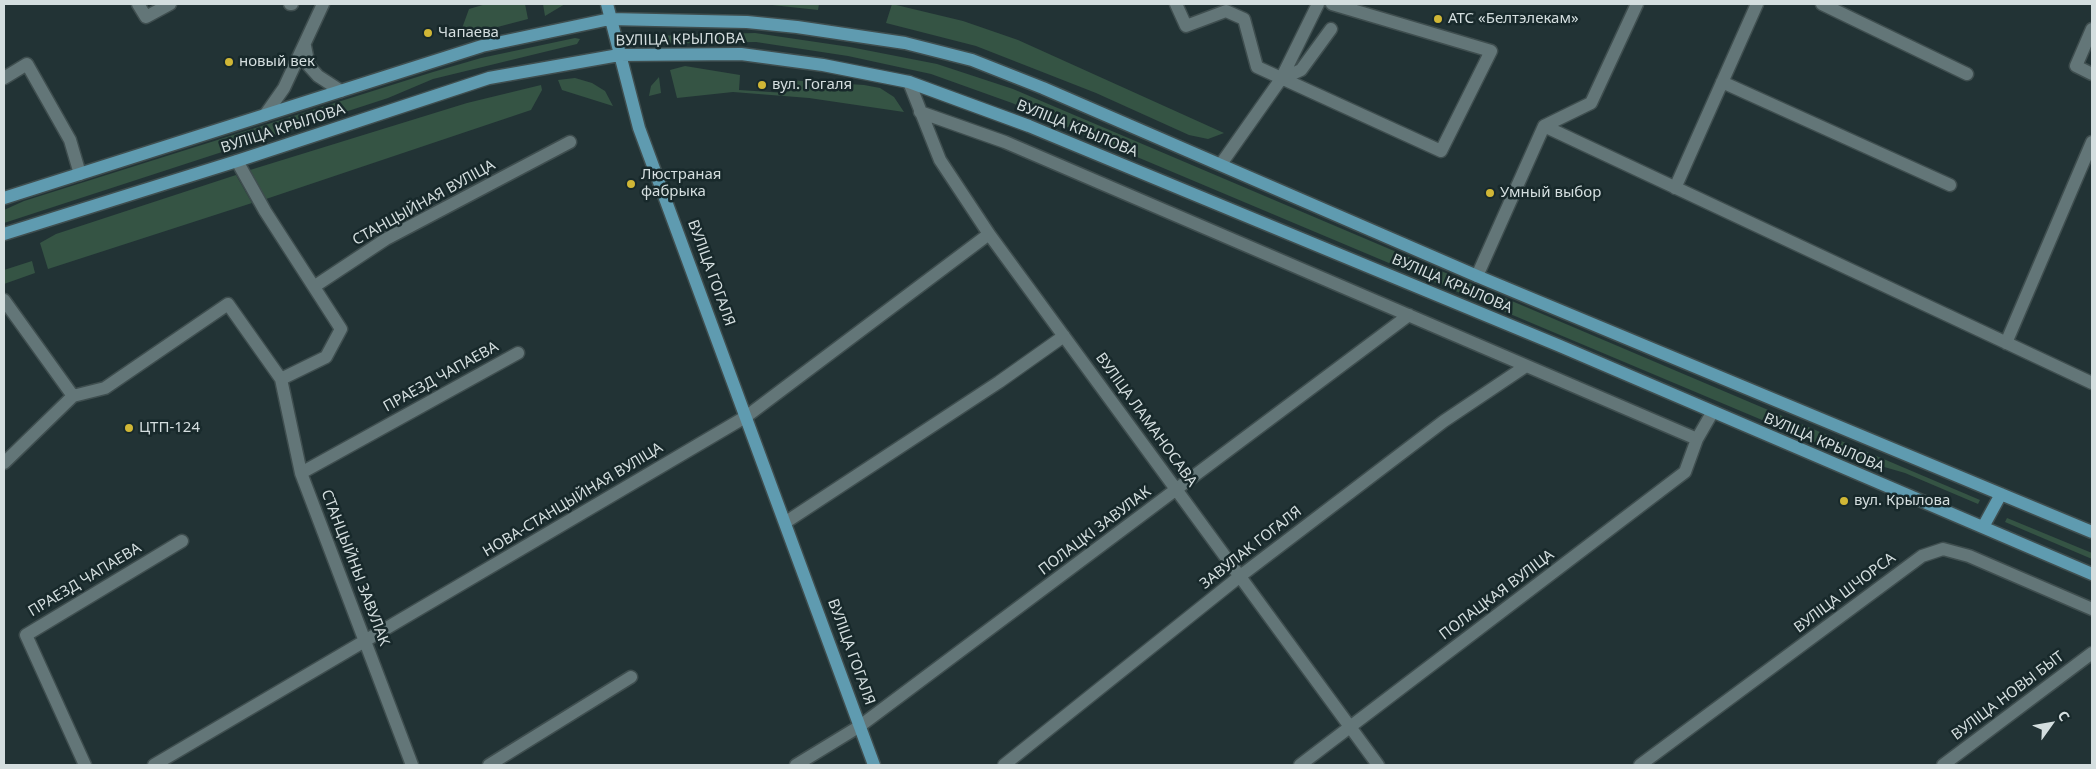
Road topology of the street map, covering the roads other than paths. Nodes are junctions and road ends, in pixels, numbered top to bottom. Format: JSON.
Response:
{"nodes":[{"id":1,"x":138,"y":4,"type":"edge"},
{"id":2,"x":170,"y":4,"type":"edge"},
{"id":3,"x":323,"y":4,"type":"edge"},
{"id":4,"x":607,"y":4,"type":"edge"},
{"id":5,"x":1176,"y":4,"type":"edge"},
{"id":6,"x":1318,"y":4,"type":"edge"},
{"id":7,"x":1332,"y":4,"type":"edge"},
{"id":8,"x":1637,"y":4,"type":"edge"},
{"id":9,"x":1757,"y":4,"type":"edge"},
{"id":10,"x":1822,"y":4,"type":"edge"},
{"id":11,"x":610,"y":19,"type":"junction"},
{"id":12,"x":2092,"y":29,"type":"edge"},
{"id":13,"x":1331,"y":30,"type":"dead end"},
{"id":14,"x":306,"y":44,"type":"junction"},
{"id":15,"x":619,"y":56,"type":"junction"},
{"id":16,"x":1967,"y":74,"type":"dead end"},
{"id":17,"x":2092,"y":74,"type":"edge"},
{"id":18,"x":4,"y":78,"type":"edge"},
{"id":19,"x":1281,"y":79,"type":"junction"},
{"id":20,"x":909,"y":82,"type":"junction"},
{"id":21,"x":1722,"y":82,"type":"junction"},
{"id":22,"x":341,"y":91,"type":"junction"},
{"id":23,"x":920,"y":112,"type":"junction"},
{"id":24,"x":266,"y":115,"type":"junction"},
{"id":25,"x":1544,"y":126,"type":"junction"},
{"id":26,"x":570,"y":142,"type":"dead end"},
{"id":27,"x":2092,"y":142,"type":"edge"},
{"id":28,"x":237,"y":161,"type":"junction"},
{"id":29,"x":1222,"y":164,"type":"junction"},
{"id":30,"x":80,"y":174,"type":"junction"},
{"id":31,"x":1950,"y":185,"type":"dead end"},
{"id":32,"x":1675,"y":188,"type":"junction"},
{"id":33,"x":4,"y":198,"type":"edge"},
{"id":34,"x":4,"y":234,"type":"edge"},
{"id":35,"x":989,"y":234,"type":"junction"},
{"id":36,"x":1477,"y":276,"type":"junction"},
{"id":37,"x":315,"y":286,"type":"junction"},
{"id":38,"x":4,"y":300,"type":"edge"},
{"id":39,"x":1409,"y":316,"type":"junction"},
{"id":40,"x":1064,"y":336,"type":"junction"},
{"id":41,"x":2006,"y":343,"type":"junction"},
{"id":42,"x":518,"y":353,"type":"dead end"},
{"id":43,"x":1526,"y":366,"type":"junction"},
{"id":44,"x":281,"y":379,"type":"junction"},
{"id":45,"x":2092,"y":383,"type":"edge"},
{"id":46,"x":73,"y":396,"type":"junction"},
{"id":47,"x":1712,"y":412,"type":"junction"},
{"id":48,"x":747,"y":416,"type":"junction"},
{"id":49,"x":1697,"y":438,"type":"junction"},
{"id":50,"x":4,"y":463,"type":"edge"},
{"id":51,"x":301,"y":473,"type":"junction"},
{"id":52,"x":1177,"y":490,"type":"junction"},
{"id":53,"x":2001,"y":494,"type":"junction"},
{"id":54,"x":786,"y":522,"type":"junction"},
{"id":55,"x":1983,"y":528,"type":"junction"},
{"id":56,"x":2092,"y":532,"type":"edge"},
{"id":57,"x":182,"y":541,"type":"dead end"},
{"id":58,"x":2092,"y":574,"type":"edge"},
{"id":59,"x":1239,"y":577,"type":"junction"},
{"id":60,"x":2092,"y":609,"type":"edge"},
{"id":61,"x":365,"y":641,"type":"junction"},
{"id":62,"x":2092,"y":653,"type":"edge"},
{"id":63,"x":631,"y":677,"type":"dead end"},
{"id":64,"x":860,"y":726,"type":"junction"},
{"id":65,"x":1350,"y":728,"type":"junction"},
{"id":66,"x":86,"y":765,"type":"edge"},
{"id":67,"x":154,"y":765,"type":"edge"},
{"id":68,"x":412,"y":765,"type":"edge"},
{"id":69,"x":489,"y":765,"type":"edge"},
{"id":70,"x":796,"y":765,"type":"edge"},
{"id":71,"x":874,"y":765,"type":"edge"},
{"id":72,"x":1004,"y":765,"type":"edge"},
{"id":73,"x":1300,"y":765,"type":"edge"},
{"id":74,"x":1378,"y":765,"type":"edge"},
{"id":75,"x":1640,"y":765,"type":"edge"},
{"id":76,"x":1944,"y":765,"type":"edge"}],
"edges":[{"from":1,"to":2,"type":"street"},
{"from":3,"to":14,"type":"street"},
{"from":4,"to":11,"type":"main road","name":"ВУЛІЦА ГОГАЛЯ"},
{"from":5,"to":19,"type":"street"},
{"from":6,"to":19,"type":"street"},
{"from":7,"to":19,"type":"street"},
{"from":8,"to":25,"type":"street"},
{"from":9,"to":21,"type":"street"},
{"from":10,"to":16,"type":"street"},
{"from":11,"to":15,"type":"main road","name":"ВУЛІЦА ГОГАЛЯ"},
{"from":11,"to":22,"type":"main road","name":"ВУЛІЦА КРЫЛОВА"},
{"from":11,"to":29,"type":"main road","name":"ВУЛІЦА КРЫЛОВА"},
{"from":12,"to":17,"type":"street"},
{"from":13,"to":19,"type":"street"},
{"from":14,"to":22,"type":"street"},
{"from":14,"to":24,"type":"street"},
{"from":15,"to":20,"type":"main road","name":"ВУЛІЦА КРЫЛОВА"},
{"from":15,"to":28,"type":"main road","name":"ВУЛІЦА КРЫЛОВА"},
{"from":15,"to":48,"type":"main road","name":"ВУЛІЦА ГОГАЛЯ"},
{"from":18,"to":30,"type":"street"},
{"from":19,"to":29,"type":"street"},
{"from":20,"to":23,"type":"street","name":"ВУЛІЦА ЛАМАНОСАВА"},
{"from":20,"to":47,"type":"main road","name":"ВУЛІЦА КРЫЛОВА"},
{"from":21,"to":31,"type":"street"},
{"from":21,"to":32,"type":"street"},
{"from":22,"to":24,"type":"main road","name":"ВУЛІЦА КРЫЛОВА"},
{"from":23,"to":35,"type":"street","name":"ВУЛІЦА ЛАМАНОСАВА"},
{"from":23,"to":39,"type":"street"},
{"from":24,"to":30,"type":"main road","name":"ВУЛІЦА КРЫЛОВА"},
{"from":25,"to":32,"type":"street"},
{"from":25,"to":36,"type":"street"},
{"from":26,"to":37,"type":"street","name":"СТАНЦЫЙНАЯ ВУЛІЦА"},
{"from":27,"to":41,"type":"street"},
{"from":28,"to":34,"type":"main road","name":"ВУЛІЦА КРЫЛОВА"},
{"from":28,"to":37,"type":"street"},
{"from":29,"to":36,"type":"main road","name":"ВУЛІЦА КРЫЛОВА"},
{"from":30,"to":33,"type":"main road","name":"ВУЛІЦА КРЫЛОВА"},
{"from":32,"to":41,"type":"street"},
{"from":35,"to":40,"type":"street","name":"ВУЛІЦА ЛАМАНОСАВА"},
{"from":35,"to":48,"type":"street","name":"НОВА-СТАНЦЫЙНАЯ ВУЛІЦА"},
{"from":36,"to":53,"type":"main road","name":"ВУЛІЦА КРЫЛОВА"},
{"from":37,"to":44,"type":"street"},
{"from":38,"to":46,"type":"street"},
{"from":39,"to":43,"type":"street"},
{"from":39,"to":52,"type":"street","name":"ПОЛАЦКІ ЗАВУЛАК"},
{"from":40,"to":52,"type":"street","name":"ВУЛІЦА ЛАМАНОСАВА"},
{"from":40,"to":54,"type":"street"},
{"from":41,"to":45,"type":"street"},
{"from":42,"to":51,"type":"street","name":"ПРАЕЗД ЧАПАЕВА"},
{"from":43,"to":49,"type":"street"},
{"from":43,"to":59,"type":"street","name":"ЗАВУЛАК ГОГАЛЯ"},
{"from":44,"to":46,"type":"street"},
{"from":44,"to":51,"type":"street","name":"СТАНЦЫЙНЫ ЗАВУЛАК"},
{"from":46,"to":50,"type":"street"},
{"from":47,"to":49,"type":"street","name":"ПОЛАЦКАЯ ВУЛІЦА"},
{"from":47,"to":55,"type":"main road","name":"ВУЛІЦА КРЫЛОВА"},
{"from":48,"to":54,"type":"main road","name":"ВУЛІЦА ГОГАЛЯ"},
{"from":48,"to":61,"type":"street","name":"НОВА-СТАНЦЫЙНАЯ ВУЛІЦА"},
{"from":49,"to":65,"type":"street","name":"ПОЛАЦКАЯ ВУЛІЦА"},
{"from":51,"to":61,"type":"street","name":"СТАНЦЫЙНЫ ЗАВУЛАК"},
{"from":52,"to":59,"type":"street","name":"ВУЛІЦА ЛАМАНОСАВА"},
{"from":52,"to":64,"type":"street","name":"ПОЛАЦКІ ЗАВУЛАК"},
{"from":53,"to":55,"type":"main road"},
{"from":53,"to":56,"type":"main road","name":"ВУЛІЦА КРЫЛОВА"},
{"from":54,"to":64,"type":"main road","name":"ВУЛІЦА ГОГАЛЯ"},
{"from":55,"to":58,"type":"main road","name":"ВУЛІЦА КРЫЛОВА"},
{"from":57,"to":66,"type":"street","name":"ПРАЕЗД ЧАПАЕВА"},
{"from":59,"to":65,"type":"street","name":"ВУЛІЦА ЛАМАНОСАВА"},
{"from":59,"to":72,"type":"street","name":"ЗАВУЛАК ГОГАЛЯ"},
{"from":60,"to":75,"type":"street","name":"ВУЛІЦА ШЧОРСА"},
{"from":61,"to":67,"type":"street","name":"НОВА-СТАНЦЫЙНАЯ ВУЛІЦА"},
{"from":61,"to":68,"type":"street","name":"СТАНЦЫЙНЫ ЗАВУЛАК"},
{"from":62,"to":76,"type":"street","name":"ВУЛІЦА НОВЫ БЫТ"},
{"from":63,"to":69,"type":"street"},
{"from":64,"to":70,"type":"street","name":"ПОЛАЦКІ ЗАВУЛАК"},
{"from":64,"to":71,"type":"main road","name":"ВУЛІЦА ГОГАЛЯ"},
{"from":65,"to":73,"type":"street","name":"ПОЛАЦКАЯ ВУЛІЦА"},
{"from":65,"to":74,"type":"street","name":"ВУЛІЦА ЛАМАНОСАВА"}]}
